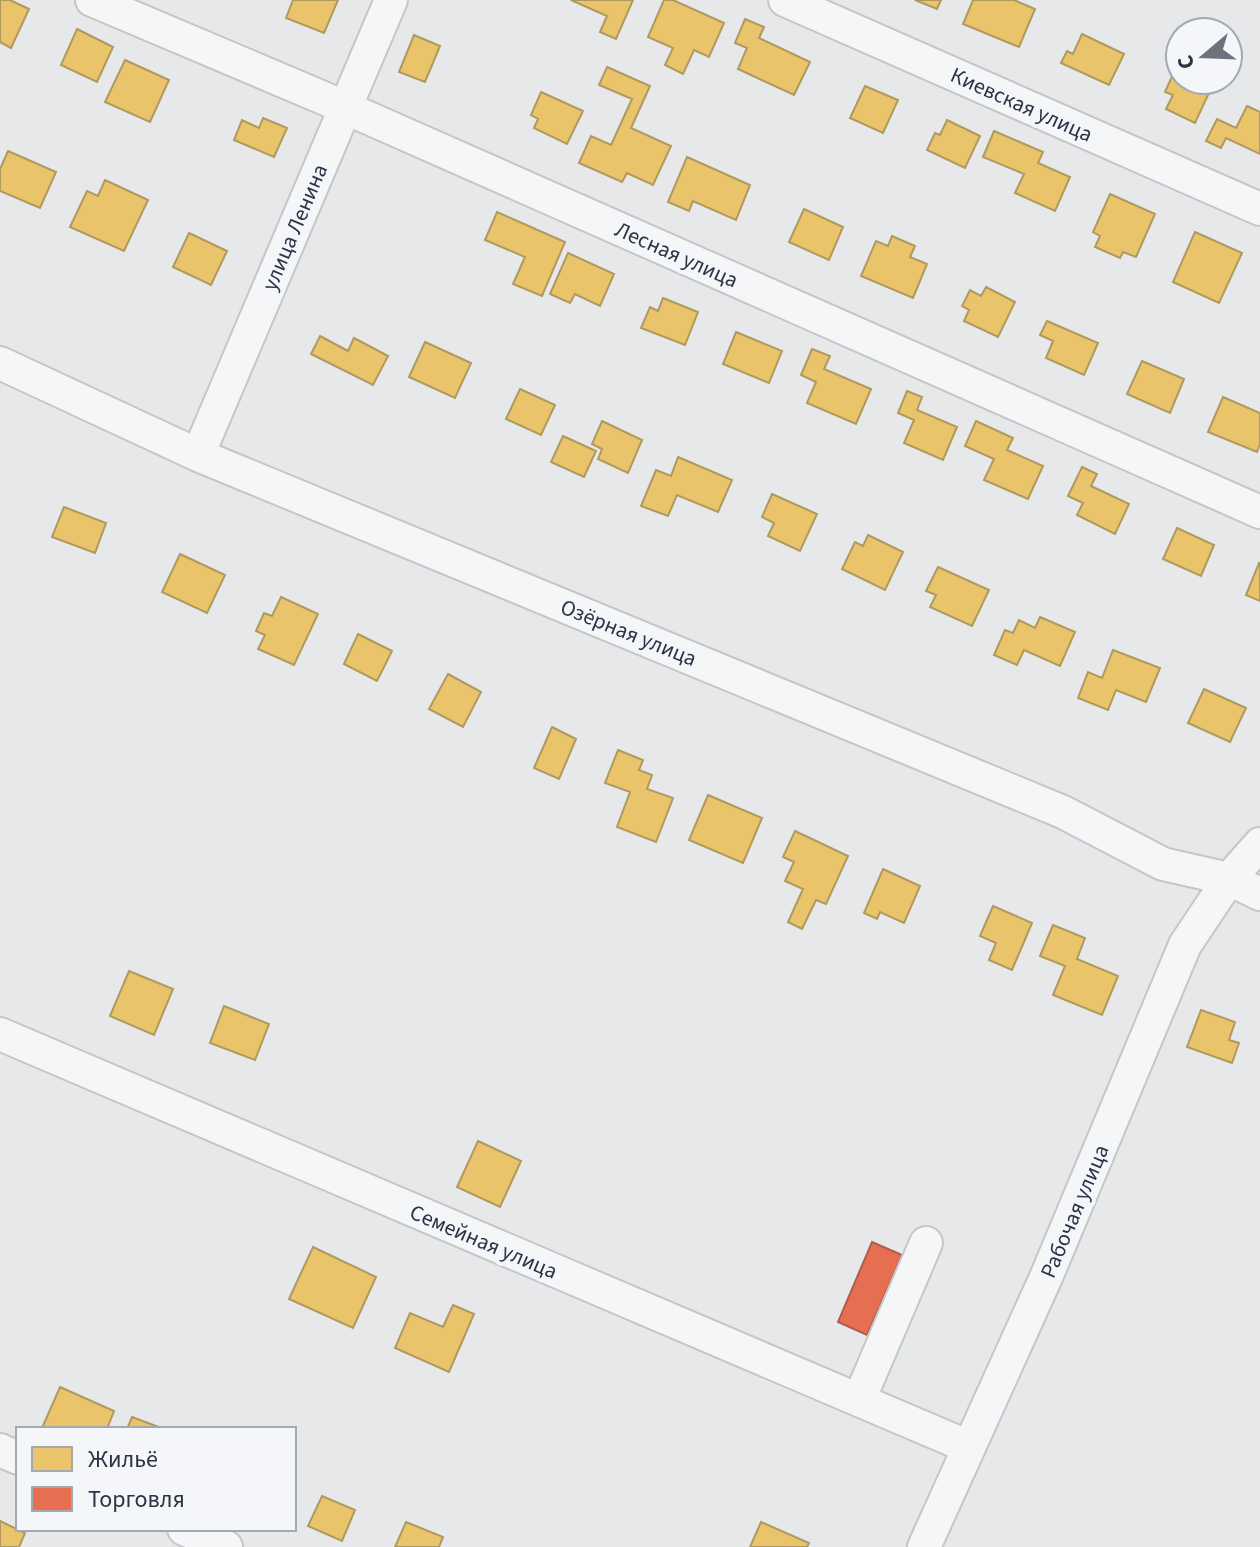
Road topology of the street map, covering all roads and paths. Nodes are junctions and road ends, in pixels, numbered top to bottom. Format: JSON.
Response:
{"nodes":[{"id":1,"x":92,"y":0,"type":"edge"},
{"id":2,"x":391,"y":0,"type":"edge"},
{"id":3,"x":785,"y":0,"type":"edge"},
{"id":4,"x":344,"y":108,"type":"junction"},
{"id":5,"x":1260,"y":209,"type":"edge"},
{"id":6,"x":0,"y":363,"type":"edge"},
{"id":7,"x":198,"y":455,"type":"junction"},
{"id":8,"x":1260,"y":512,"type":"edge"},
{"id":9,"x":1260,"y":844,"type":"edge"},
{"id":10,"x":1229,"y":879,"type":"junction"},
{"id":11,"x":1260,"y":894,"type":"edge"},
{"id":12,"x":0,"y":1034,"type":"edge"},
{"id":13,"x":926,"y":1243,"type":"dead end"},
{"id":14,"x":859,"y":1400,"type":"junction"},
{"id":15,"x":969,"y":1447,"type":"junction"},
{"id":16,"x":189,"y":1531,"type":"edge"},
{"id":17,"x":226,"y":1547,"type":"edge"},
{"id":18,"x":924,"y":1547,"type":"edge"}],
"edges":[{"from":1,"to":4,"type":"street","name":"Лесная улица"},
{"from":2,"to":4,"type":"street","name":"улица Ленина"},
{"from":3,"to":5,"type":"street","name":"Киевская улица"},
{"from":4,"to":7,"type":"street","name":"улица Ленина"},
{"from":4,"to":8,"type":"street","name":"Лесная улица"},
{"from":6,"to":7,"type":"street","name":"Озёрная улица"},
{"from":7,"to":10,"type":"street","name":"Озёрная улица"},
{"from":9,"to":10,"type":"street","name":"Рабочая улица"},
{"from":10,"to":11,"type":"street","name":"Озёрная улица"},
{"from":10,"to":15,"type":"street","name":"Рабочая улица"},
{"from":12,"to":14,"type":"street","name":"Семейная улица"},
{"from":13,"to":14,"type":"street"},
{"from":14,"to":15,"type":"street","name":"Семейная улица"},
{"from":15,"to":18,"type":"street","name":"Рабочая улица"},
{"from":16,"to":17,"type":"street"}]}
